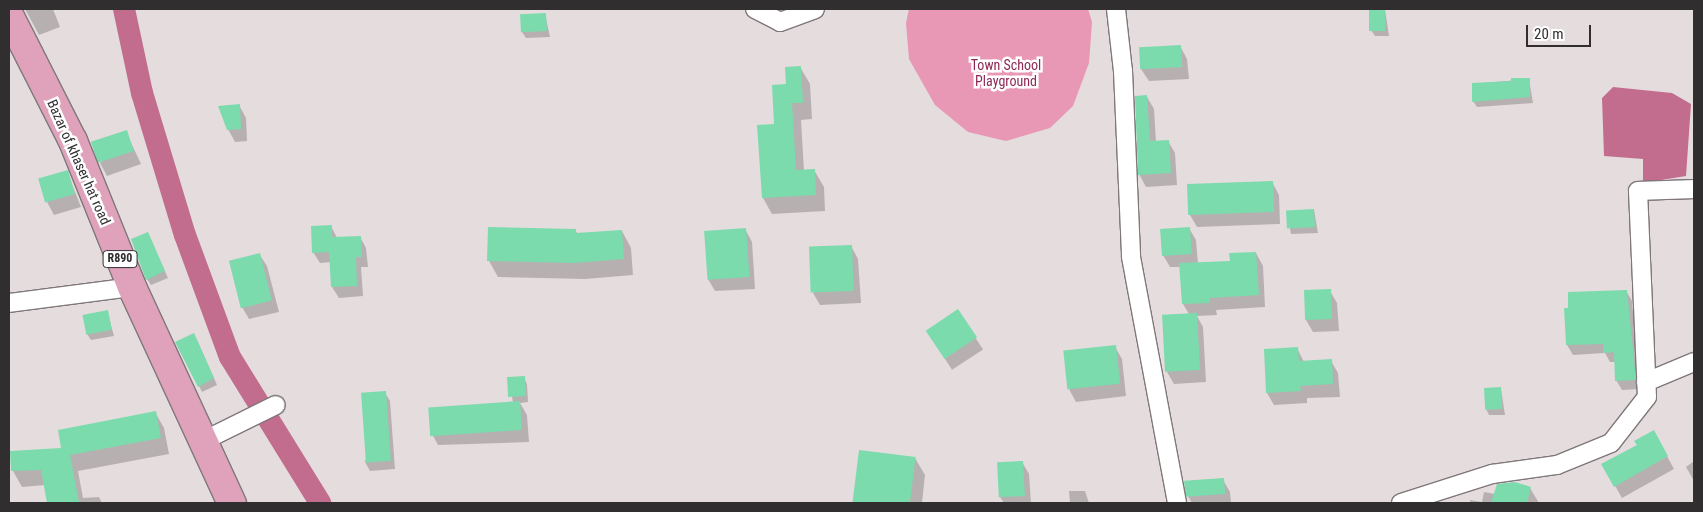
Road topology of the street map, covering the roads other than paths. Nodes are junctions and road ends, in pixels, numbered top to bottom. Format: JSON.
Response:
{"nodes":[{"id":1,"x":755,"y":9,"type":"edge"},
{"id":2,"x":815,"y":9,"type":"edge"},
{"id":3,"x":1116,"y":9,"type":"edge"},
{"id":4,"x":9,"y":15,"type":"edge"},
{"id":5,"x":1694,"y":189,"type":"edge"},
{"id":6,"x":132,"y":287,"type":"junction"},
{"id":7,"x":9,"y":303,"type":"edge"},
{"id":8,"x":1694,"y":362,"type":"edge"},
{"id":9,"x":1646,"y":382,"type":"junction"},
{"id":10,"x":276,"y":405,"type":"dead end"},
{"id":11,"x":215,"y":436,"type":"junction"},
{"id":12,"x":232,"y":503,"type":"edge"},
{"id":13,"x":1177,"y":503,"type":"edge"},
{"id":14,"x":1401,"y":503,"type":"edge"}],
"edges":[{"from":1,"to":2,"type":"street"},
{"from":3,"to":13,"type":"street"},
{"from":4,"to":6,"type":"main road","name":"Bazar of khaser hat road","number":"R890"},
{"from":5,"to":9,"type":"street"},
{"from":6,"to":7,"type":"street"},
{"from":6,"to":11,"type":"main road","name":"Bazar of khaser hat road","number":"R890"},
{"from":8,"to":9,"type":"street"},
{"from":9,"to":14,"type":"street"},
{"from":10,"to":11,"type":"street"},
{"from":11,"to":12,"type":"main road","name":"Bazar of khaser hat road","number":"R890"}]}
